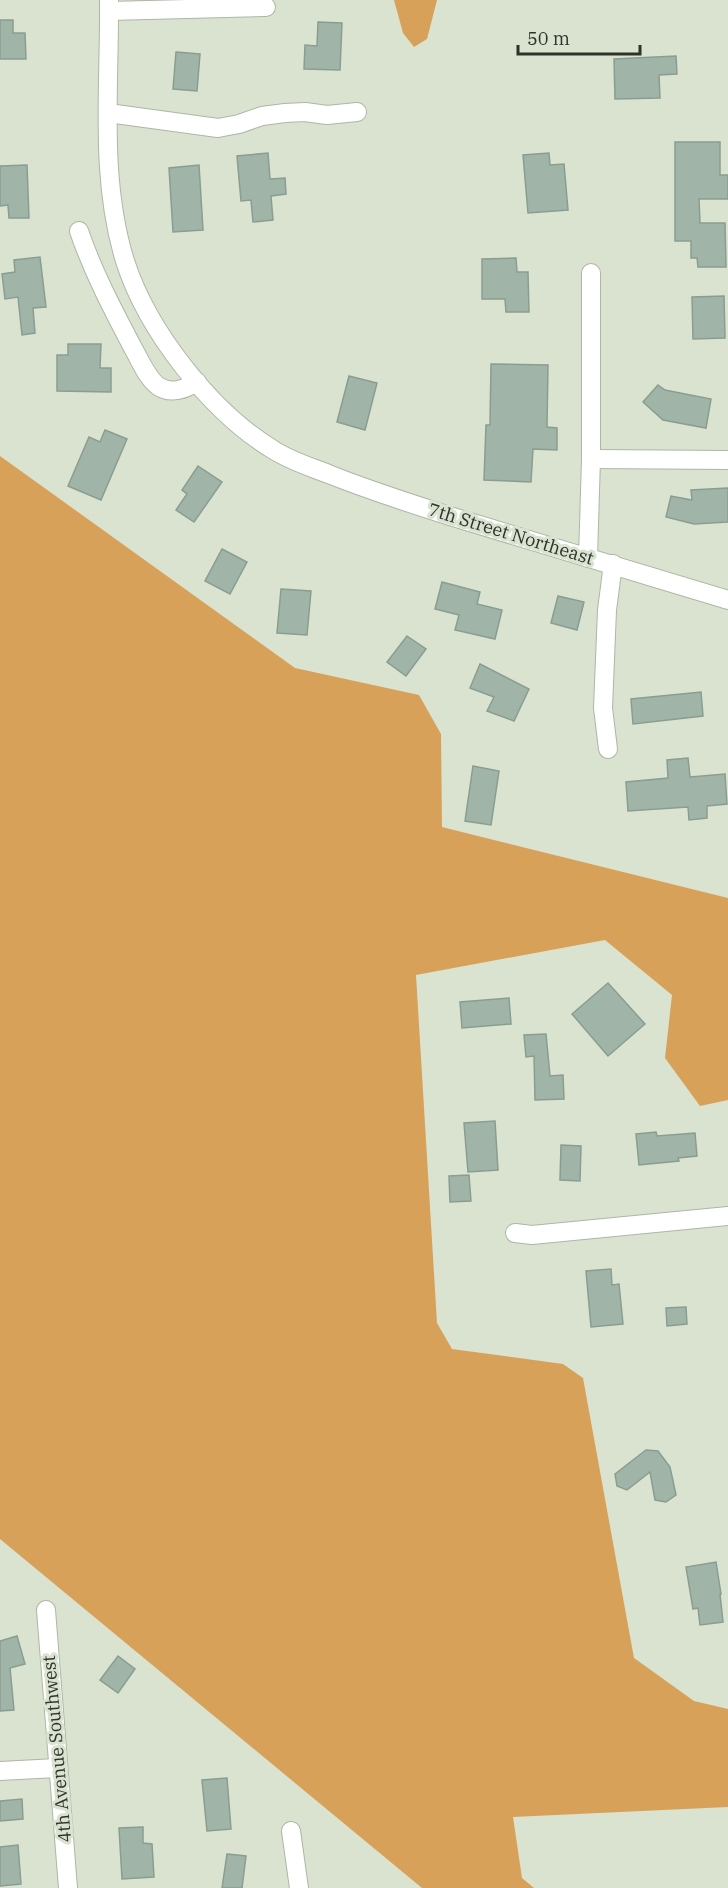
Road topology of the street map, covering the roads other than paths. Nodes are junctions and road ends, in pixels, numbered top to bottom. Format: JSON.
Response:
{"nodes":[{"id":1,"x":109,"y":6,"type":"edge"},
{"id":2,"x":267,"y":7,"type":"dead end"},
{"id":3,"x":357,"y":112,"type":"dead end"},
{"id":4,"x":108,"y":113,"type":"junction"},
{"id":5,"x":79,"y":231,"type":"dead end"},
{"id":6,"x":591,"y":273,"type":"dead end"},
{"id":7,"x":197,"y":382,"type":"junction"},
{"id":8,"x":591,"y":459,"type":"junction"},
{"id":9,"x":728,"y":460,"type":"edge"},
{"id":10,"x":588,"y":558,"type":"junction"},
{"id":11,"x":613,"y":564,"type":"junction"},
{"id":12,"x":728,"y":600,"type":"edge"},
{"id":13,"x":608,"y":749,"type":"dead end"},
{"id":14,"x":728,"y":1216,"type":"edge"},
{"id":15,"x":515,"y":1233,"type":"dead end"},
{"id":16,"x":45,"y":1610,"type":"dead end"},
{"id":17,"x":57,"y":1768,"type":"junction"},
{"id":18,"x":0,"y":1771,"type":"edge"},
{"id":19,"x":291,"y":1831,"type":"dead end"},
{"id":20,"x":68,"y":1888,"type":"edge"},
{"id":21,"x":299,"y":1888,"type":"edge"}],
"edges":[{"from":1,"to":2,"type":"street"},
{"from":1,"to":4,"type":"street","name":"7th Street Northeast"},
{"from":3,"to":4,"type":"street"},
{"from":4,"to":7,"type":"street","name":"7th Street Northeast"},
{"from":5,"to":7,"type":"street"},
{"from":6,"to":8,"type":"street"},
{"from":7,"to":10,"type":"street","name":"7th Street Northeast"},
{"from":8,"to":9,"type":"street"},
{"from":8,"to":10,"type":"street"},
{"from":10,"to":11,"type":"street","name":"7th Street Northeast"},
{"from":11,"to":12,"type":"street","name":"7th Street Northeast"},
{"from":11,"to":13,"type":"street"},
{"from":14,"to":15,"type":"street"},
{"from":16,"to":17,"type":"street","name":"4th Avenue Southwest"},
{"from":17,"to":18,"type":"street"},
{"from":17,"to":20,"type":"street","name":"4th Avenue Southwest"},
{"from":19,"to":21,"type":"street"}]}
